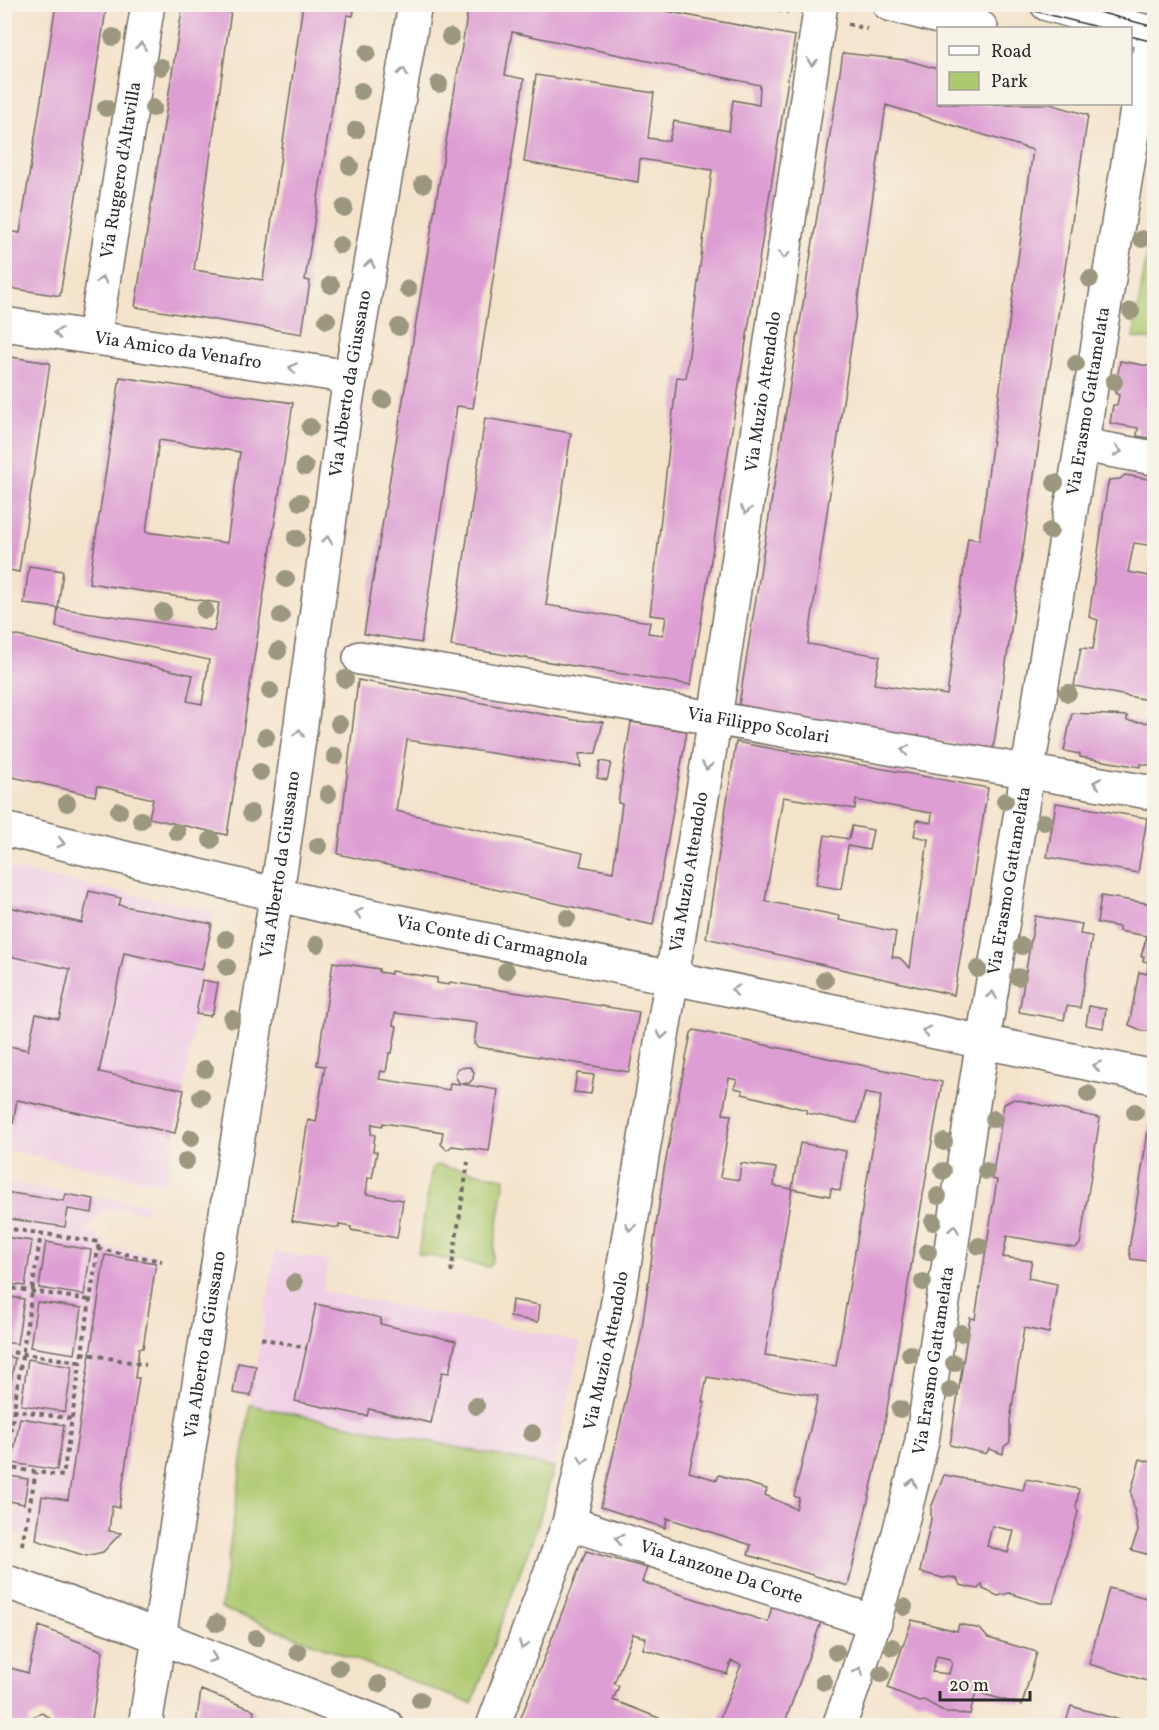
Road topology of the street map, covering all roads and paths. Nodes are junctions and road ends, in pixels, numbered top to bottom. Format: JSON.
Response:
{"nodes":[{"id":1,"x":148,"y":4,"type":"edge"},
{"id":2,"x":415,"y":4,"type":"edge"},
{"id":3,"x":751,"y":4,"type":"edge"},
{"id":4,"x":889,"y":4,"type":"edge"},
{"id":5,"x":1047,"y":4,"type":"edge"},
{"id":6,"x":808,"y":9,"type":"edge"},
{"id":7,"x":977,"y":27,"type":"edge"},
{"id":8,"x":1154,"y":32,"type":"edge"},
{"id":9,"x":1143,"y":72,"type":"edge"},
{"id":10,"x":4,"y":324,"type":"edge"},
{"id":11,"x":93,"y":338,"type":"junction"},
{"id":12,"x":351,"y":377,"type":"junction"},
{"id":13,"x":1082,"y":445,"type":"junction"},
{"id":14,"x":1155,"y":458,"type":"edge"},
{"id":15,"x":360,"y":658,"type":"dead end"},
{"id":16,"x":715,"y":718,"type":"junction"},
{"id":17,"x":1028,"y":771,"type":"junction"},
{"id":18,"x":1155,"y":793,"type":"edge"},
{"id":19,"x":4,"y":829,"type":"edge"},
{"id":20,"x":275,"y":894,"type":"junction"},
{"id":21,"x":673,"y":978,"type":"junction"},
{"id":22,"x":983,"y":1043,"type":"junction"},
{"id":23,"x":1155,"y":1077,"type":"edge"},
{"id":24,"x":468,"y":1162,"type":"dead end"},
{"id":25,"x":4,"y":1228,"type":"edge"},
{"id":26,"x":40,"y":1233,"type":"junction"},
{"id":27,"x":98,"y":1249,"type":"junction"},
{"id":28,"x":162,"y":1261,"type":"dead end"},
{"id":29,"x":451,"y":1272,"type":"dead end"},
{"id":30,"x":4,"y":1287,"type":"edge"},
{"id":31,"x":32,"y":1291,"type":"junction"},
{"id":32,"x":90,"y":1300,"type":"junction"},
{"id":33,"x":261,"y":1338,"type":"dead end"},
{"id":34,"x":306,"y":1348,"type":"dead end"},
{"id":35,"x":4,"y":1350,"type":"edge"},
{"id":36,"x":22,"y":1353,"type":"junction"},
{"id":37,"x":82,"y":1353,"type":"junction"},
{"id":38,"x":80,"y":1362,"type":"junction"},
{"id":39,"x":146,"y":1365,"type":"dead end"},
{"id":40,"x":4,"y":1408,"type":"edge"},
{"id":41,"x":14,"y":1409,"type":"junction"},
{"id":42,"x":72,"y":1419,"type":"junction"},
{"id":43,"x":5,"y":1467,"type":"edge"},
{"id":44,"x":36,"y":1472,"type":"junction"},
{"id":45,"x":569,"y":1523,"type":"junction"},
{"id":46,"x":22,"y":1545,"type":"dead end"},
{"id":47,"x":4,"y":1581,"type":"edge"},
{"id":48,"x":875,"y":1622,"type":"junction"},
{"id":49,"x":158,"y":1638,"type":"junction"},
{"id":50,"x":144,"y":1725,"type":"edge"},
{"id":51,"x":387,"y":1725,"type":"edge"},
{"id":52,"x":493,"y":1725,"type":"edge"},
{"id":53,"x":838,"y":1725,"type":"edge"}],
"edges":[{"from":11,"to":1,"type":"street","name":"Via Ruggero d'Altavilla","one_way":true},
{"from":12,"to":2,"type":"street","name":"Via Alberto da Giussano","one_way":true},
{"from":3,"to":6,"type":"path"},
{"from":4,"to":7,"type":"street"},
{"from":5,"to":8,"type":"street"},
{"from":6,"to":16,"type":"street","name":"Via Muzio Attendolo","one_way":true},
{"from":8,"to":9,"type":"street","name":"Via Erasmo Gattamelata"},
{"from":9,"to":13,"type":"street","name":"Via Erasmo Gattamelata"},
{"from":11,"to":10,"type":"street","name":"Via Amico da Venafro","one_way":true},
{"from":12,"to":11,"type":"street","name":"Via Amico da Venafro","one_way":true},
{"from":20,"to":12,"type":"street","name":"Via Alberto da Giussano","one_way":true},
{"from":13,"to":14,"type":"street","one_way":true},
{"from":13,"to":17,"type":"street","name":"Via Erasmo Gattamelata"},
{"from":15,"to":16,"type":"street","name":"Via Filippo Scolari"},
{"from":17,"to":16,"type":"street","name":"Via Filippo Scolari","one_way":true},
{"from":16,"to":21,"type":"street","name":"Via Muzio Attendolo","one_way":true},
{"from":18,"to":17,"type":"street","name":"Via Filippo Scolari","one_way":true},
{"from":22,"to":17,"type":"street","name":"Via Erasmo Gattamelata","one_way":true},
{"from":19,"to":20,"type":"street","name":"Via Conte di Carmagnola","one_way":true},
{"from":21,"to":20,"type":"street","name":"Via Conte di Carmagnola","one_way":true},
{"from":20,"to":49,"type":"street","name":"Via Alberto da Giussano"},
{"from":22,"to":21,"type":"street","name":"Via Conte di Carmagnola","one_way":true},
{"from":21,"to":45,"type":"street","name":"Via Muzio Attendolo","one_way":true},
{"from":23,"to":22,"type":"street","name":"Via Conte di Carmagnola","one_way":true},
{"from":48,"to":22,"type":"street","name":"Via Erasmo Gattamelata","one_way":true},
{"from":24,"to":29,"type":"path"},
{"from":25,"to":26,"type":"path"},
{"from":26,"to":27,"type":"path"},
{"from":26,"to":31,"type":"path"},
{"from":27,"to":28,"type":"path"},
{"from":27,"to":32,"type":"path"},
{"from":30,"to":31,"type":"path"},
{"from":31,"to":32,"type":"path"},
{"from":31,"to":36,"type":"path"},
{"from":32,"to":37,"type":"path"},
{"from":33,"to":34,"type":"path"},
{"from":35,"to":36,"type":"path"},
{"from":36,"to":38,"type":"path"},
{"from":36,"to":41,"type":"path"},
{"from":37,"to":38,"type":"path"},
{"from":37,"to":39,"type":"path"},
{"from":38,"to":42,"type":"path"},
{"from":40,"to":41,"type":"path"},
{"from":41,"to":42,"type":"path"},
{"from":41,"to":43,"type":"path"},
{"from":42,"to":44,"type":"path"},
{"from":43,"to":44,"type":"path"},
{"from":44,"to":46,"type":"path"},
{"from":48,"to":45,"type":"street","name":"Via Lanzone Da Corte","one_way":true},
{"from":45,"to":52,"type":"street","name":"Via Muzio Attendolo","one_way":true},
{"from":47,"to":49,"type":"street"},
{"from":53,"to":48,"type":"street","name":"Via Erasmo Gattamelata","one_way":true},
{"from":49,"to":50,"type":"street","name":"Via Alberto da Giussano"},
{"from":49,"to":51,"type":"street","one_way":true}]}
